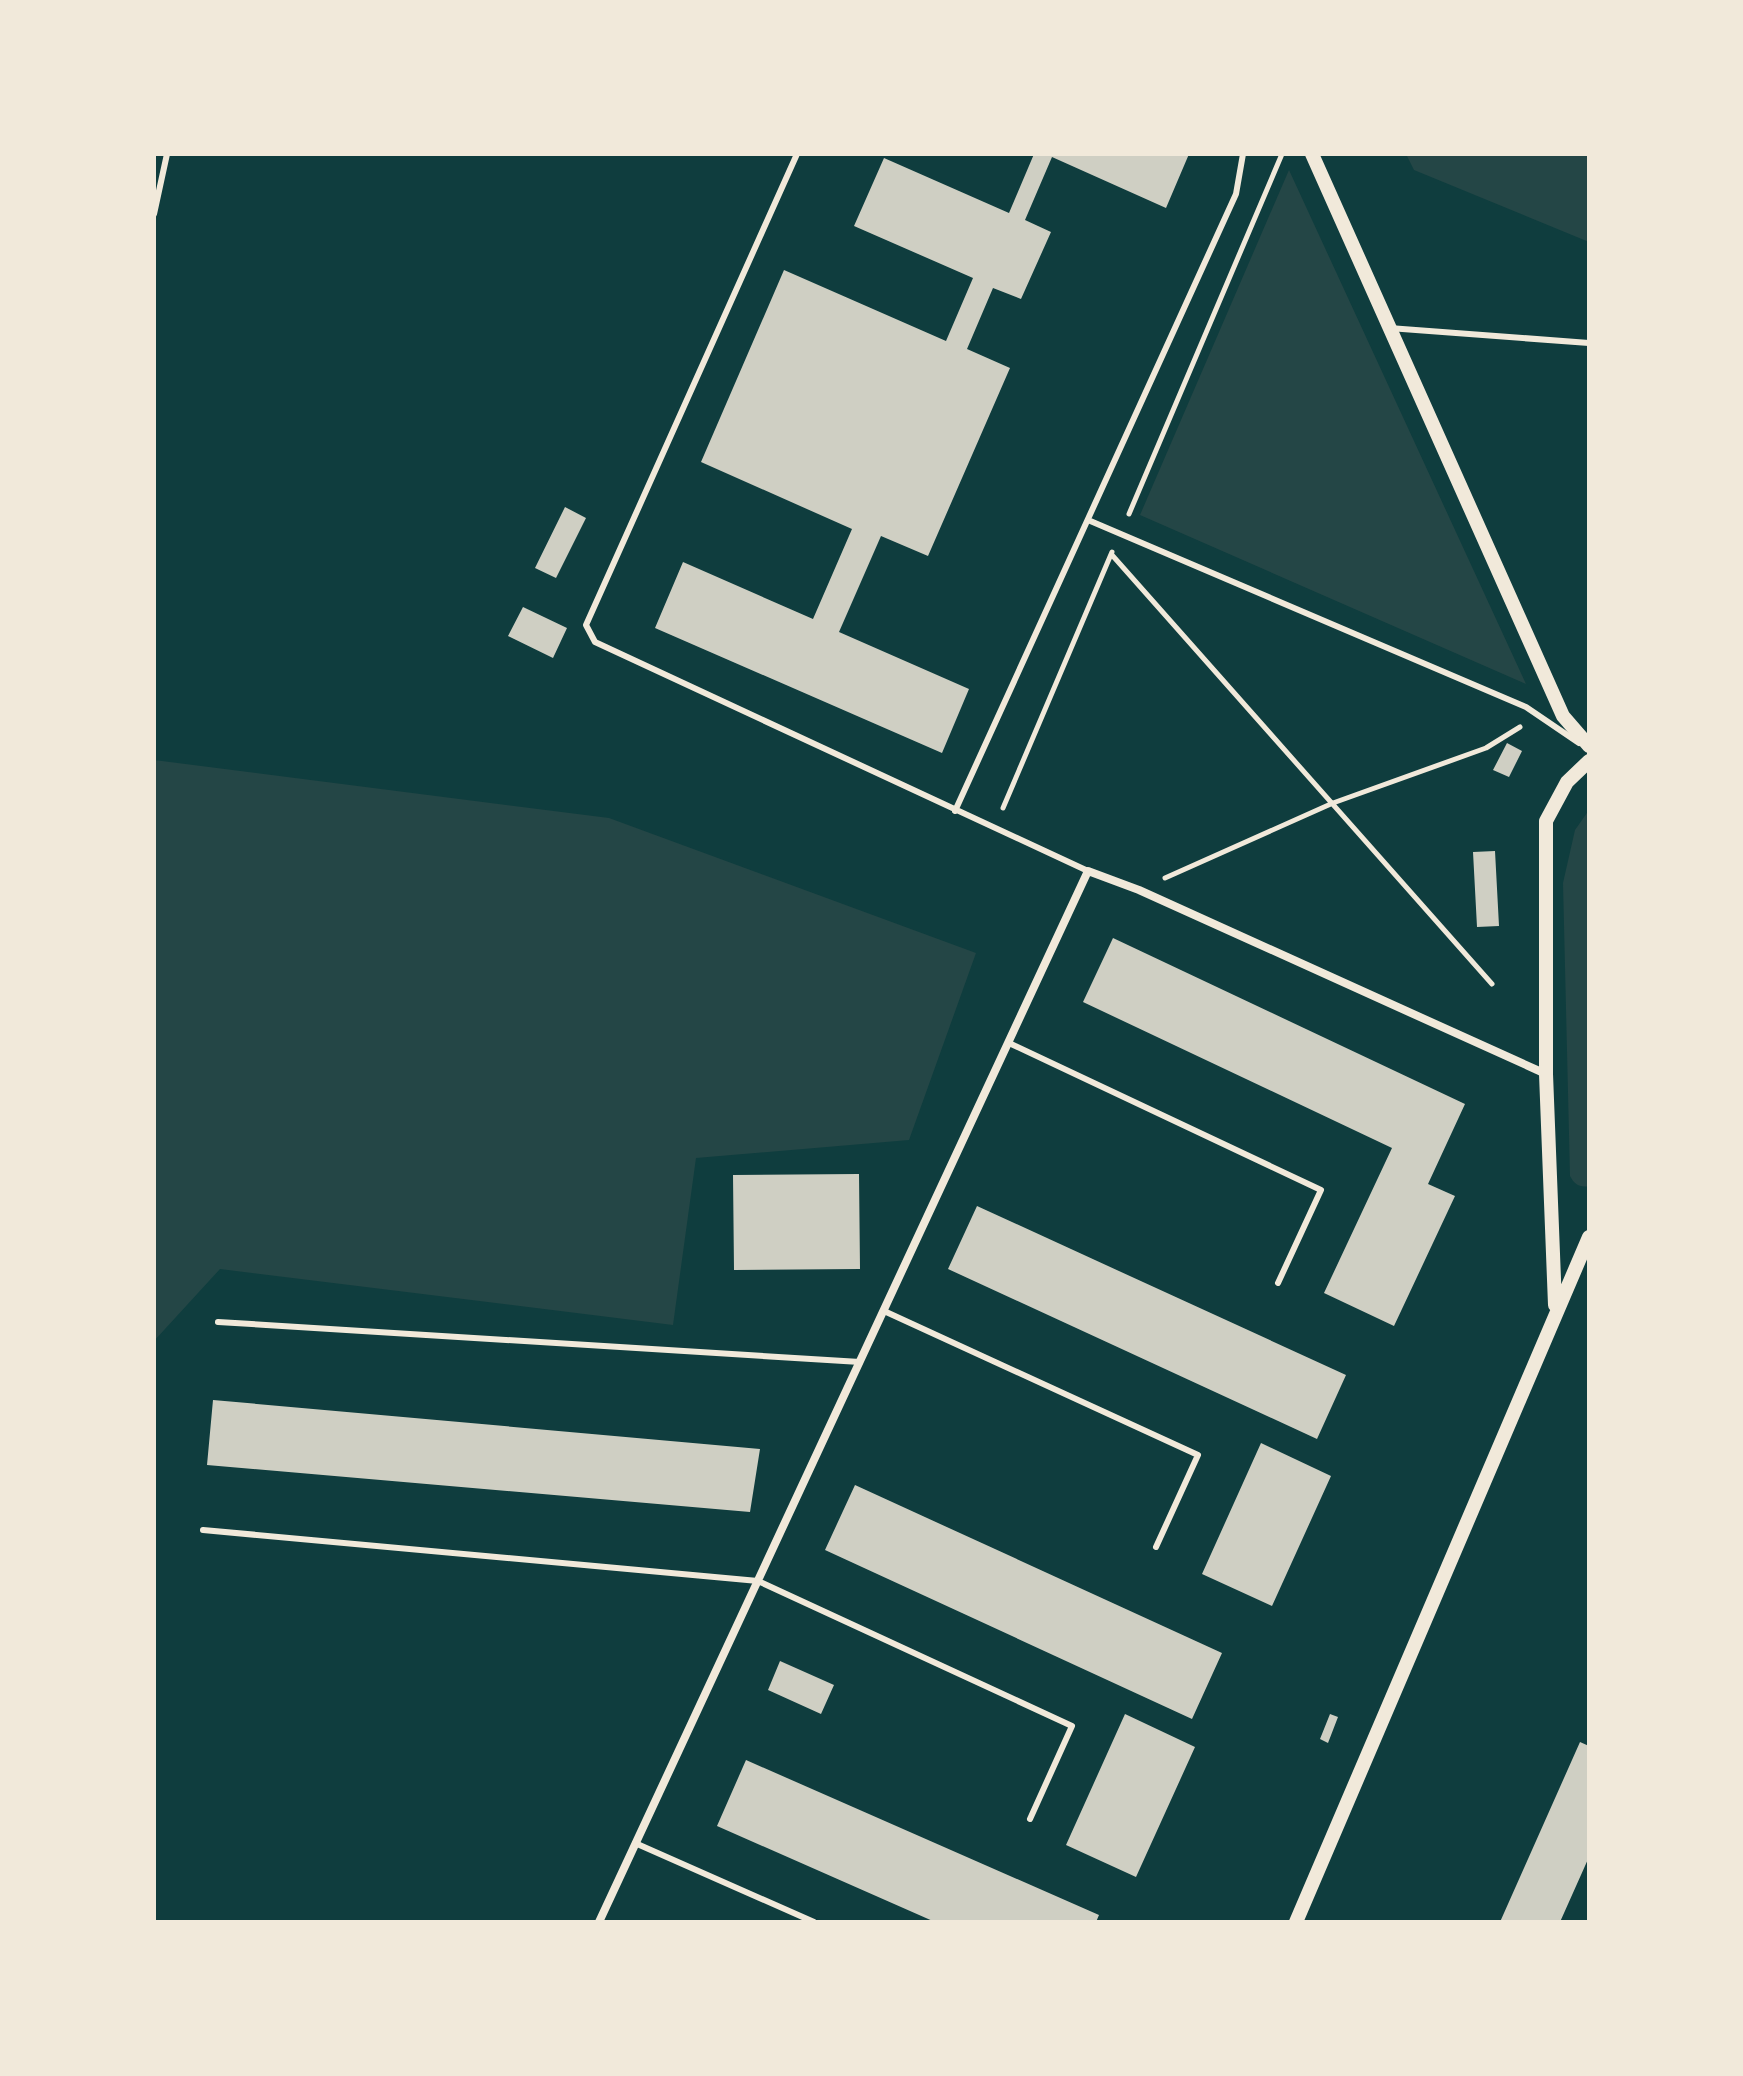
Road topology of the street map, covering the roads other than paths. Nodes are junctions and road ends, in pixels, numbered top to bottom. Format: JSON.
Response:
{"nodes":[{"id":1,"x":167,"y":154,"type":"edge"},
{"id":2,"x":797,"y":154,"type":"edge"},
{"id":3,"x":1243,"y":154,"type":"edge"},
{"id":4,"x":1312,"y":154,"type":"edge"},
{"id":5,"x":154,"y":214,"type":"edge"},
{"id":6,"x":1389,"y":328,"type":"junction"},
{"id":7,"x":1589,"y":343,"type":"edge"},
{"id":8,"x":1088,"y":520,"type":"junction"},
{"id":9,"x":1589,"y":748,"type":"edge"},
{"id":10,"x":1589,"y":761,"type":"edge"},
{"id":11,"x":955,"y":811,"type":"junction"},
{"id":12,"x":1088,"y":871,"type":"junction"},
{"id":13,"x":1009,"y":1043,"type":"junction"},
{"id":14,"x":1546,"y":1074,"type":"junction"},
{"id":15,"x":1589,"y":1237,"type":"edge"},
{"id":16,"x":1278,"y":1283,"type":"dead end"},
{"id":17,"x":884,"y":1311,"type":"junction"},
{"id":18,"x":1555,"y":1311,"type":"junction"},
{"id":19,"x":218,"y":1322,"type":"dead end"},
{"id":20,"x":860,"y":1362,"type":"junction"},
{"id":21,"x":203,"y":1530,"type":"dead end"},
{"id":22,"x":1156,"y":1547,"type":"dead end"},
{"id":23,"x":758,"y":1581,"type":"junction"},
{"id":24,"x":1030,"y":1819,"type":"dead end"},
{"id":25,"x":635,"y":1843,"type":"junction"},
{"id":26,"x":599,"y":1922,"type":"edge"},
{"id":27,"x":814,"y":1922,"type":"edge"},
{"id":28,"x":1296,"y":1922,"type":"edge"}],
"edges":[{"from":1,"to":5,"type":"lane"},
{"from":2,"to":11,"type":"lane"},
{"from":3,"to":8,"type":"lane"},
{"from":4,"to":6,"type":"street"},
{"from":6,"to":7,"type":"lane"},
{"from":6,"to":9,"type":"street"},
{"from":8,"to":9,"type":"lane"},
{"from":8,"to":11,"type":"lane"},
{"from":10,"to":14,"type":"street"},
{"from":11,"to":12,"type":"lane"},
{"from":12,"to":13,"type":"street"},
{"from":12,"to":14,"type":"street"},
{"from":13,"to":16,"type":"lane"},
{"from":13,"to":17,"type":"street"},
{"from":14,"to":18,"type":"street"},
{"from":15,"to":18,"type":"street"},
{"from":17,"to":20,"type":"street"},
{"from":17,"to":22,"type":"lane"},
{"from":18,"to":28,"type":"street"},
{"from":19,"to":20,"type":"lane"},
{"from":20,"to":23,"type":"street"},
{"from":21,"to":23,"type":"lane"},
{"from":23,"to":24,"type":"lane"},
{"from":23,"to":25,"type":"street"},
{"from":25,"to":26,"type":"street"},
{"from":25,"to":27,"type":"lane"}]}
